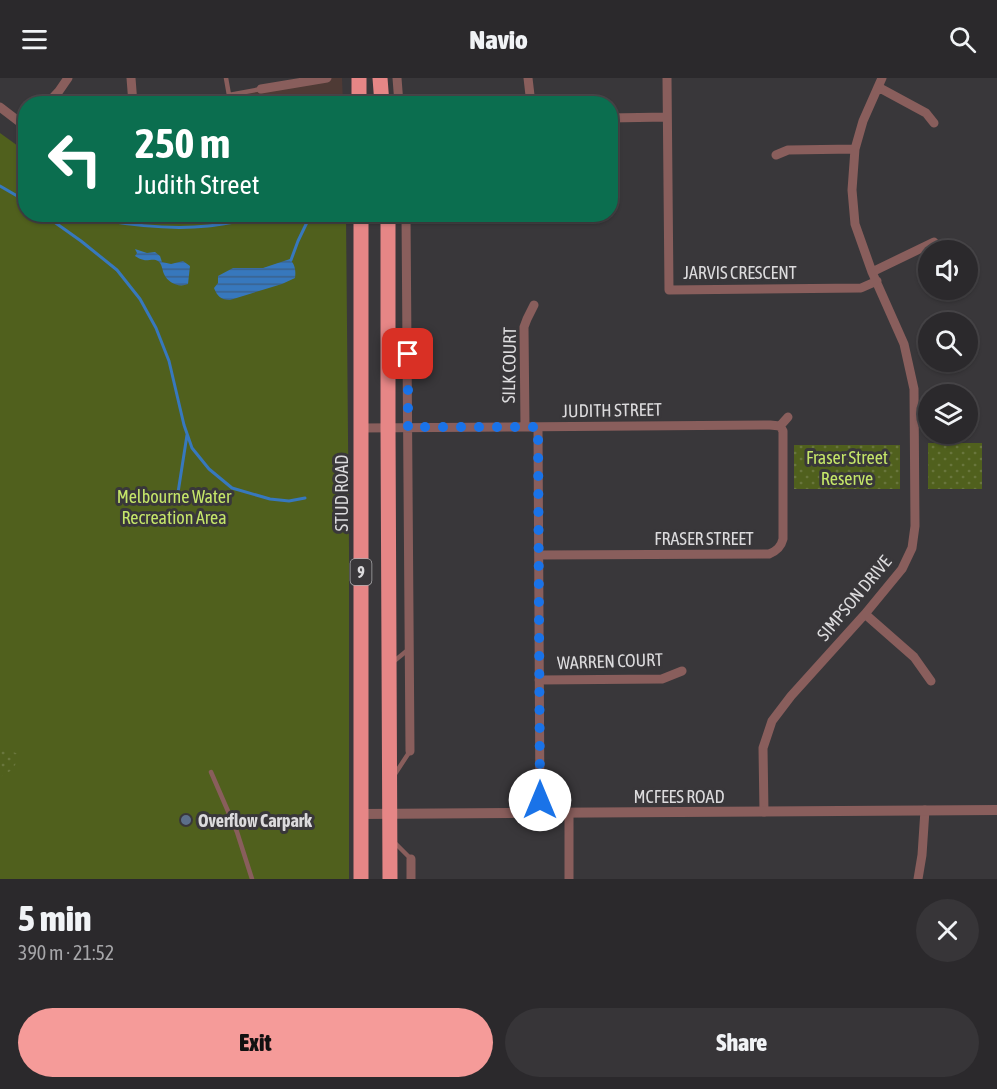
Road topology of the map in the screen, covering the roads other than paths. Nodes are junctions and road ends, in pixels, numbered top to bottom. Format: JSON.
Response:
{"nodes":[{"id":1,"x":68,"y":78,"type":"edge"},
{"id":2,"x":131,"y":78,"type":"edge"},
{"id":3,"x":226,"y":78,"type":"edge"},
{"id":4,"x":327,"y":78,"type":"edge"},
{"id":5,"x":359,"y":78,"type":"edge"},
{"id":6,"x":380,"y":78,"type":"edge"},
{"id":7,"x":397,"y":78,"type":"edge"},
{"id":8,"x":528,"y":78,"type":"edge"},
{"id":9,"x":667,"y":78,"type":"edge"},
{"id":10,"x":880,"y":82,"type":"edge"},
{"id":11,"x":261,"y":89,"type":"joint"},
{"id":12,"x":54,"y":96,"type":"edge"},
{"id":13,"x":132,"y":96,"type":"edge"},
{"id":14,"x":359,"y":96,"type":"edge"},
{"id":15,"x":381,"y":96,"type":"edge"},
{"id":16,"x":398,"y":96,"type":"edge"},
{"id":17,"x":530,"y":96,"type":"edge"},
{"id":18,"x":0,"y":107,"type":"edge"},
{"id":19,"x":667,"y":117,"type":"junction"},
{"id":20,"x":618,"y":118,"type":"edge"},
{"id":21,"x":18,"y":121,"type":"edge"},
{"id":22,"x":934,"y":123,"type":"dead end"},
{"id":23,"x":855,"y":149,"type":"junction"},
{"id":24,"x":776,"y":155,"type":"dead end"},
{"id":25,"x":361,"y":222,"type":"edge"},
{"id":26,"x":388,"y":222,"type":"edge"},
{"id":27,"x":406,"y":222,"type":"edge"},
{"id":28,"x":918,"y":250,"type":"edge"},
{"id":29,"x":872,"y":272,"type":"junction"},
{"id":30,"x":877,"y":281,"type":"junction"},
{"id":31,"x":534,"y":305,"type":"dead end"},
{"id":32,"x":788,"y":417,"type":"dead end"},
{"id":33,"x":780,"y":426,"type":"junction"},
{"id":34,"x":388,"y":427,"type":"junction"},
{"id":35,"x":408,"y":427,"type":"junction"},
{"id":36,"x":525,"y":427,"type":"junction"},
{"id":37,"x":538,"y":427,"type":"junction"},
{"id":38,"x":361,"y":428,"type":"junction"},
{"id":39,"x":539,"y":555,"type":"junction"},
{"id":40,"x":865,"y":614,"type":"junction"},
{"id":41,"x":409,"y":649,"type":"junction"},
{"id":42,"x":389,"y":666,"type":"junction"},
{"id":43,"x":682,"y":671,"type":"dead end"},
{"id":44,"x":539,"y":680,"type":"junction"},
{"id":45,"x":931,"y":681,"type":"dead end"},
{"id":46,"x":410,"y":751,"type":"joint"},
{"id":47,"x":211,"y":772,"type":"dead end"},
{"id":48,"x":390,"y":781,"type":"junction"},
{"id":49,"x":925,"y":810,"type":"junction"},
{"id":50,"x":997,"y":810,"type":"edge"},
{"id":51,"x":764,"y":812,"type":"junction"},
{"id":52,"x":540,"y":813,"type":"junction"},
{"id":53,"x":568,"y":813,"type":"junction"},
{"id":54,"x":361,"y":814,"type":"junction"},
{"id":55,"x":390,"y":814,"type":"junction"},
{"id":56,"x":390,"y":838,"type":"junction"},
{"id":57,"x":411,"y":859,"type":"joint"},
{"id":58,"x":252,"y":879,"type":"edge"},
{"id":59,"x":362,"y":879,"type":"edge"},
{"id":60,"x":390,"y":879,"type":"edge"},
{"id":61,"x":411,"y":879,"type":"edge"},
{"id":62,"x":569,"y":879,"type":"edge"},
{"id":63,"x":918,"y":879,"type":"edge"}],
"edges":[{"from":1,"to":12,"type":"street"},
{"from":2,"to":13,"type":"street"},
{"from":3,"to":11,"type":"lane"},
{"from":4,"to":11,"type":"street"},
{"from":5,"to":14,"type":"highway"},
{"from":6,"to":15,"type":"highway"},
{"from":7,"to":16,"type":"street"},
{"from":8,"to":17,"type":"street"},
{"from":9,"to":19,"type":"street","name":"JARVIS CRESCENT"},
{"from":10,"to":22,"type":"street"},
{"from":10,"to":23,"type":"street","name":"SIMPSON DRIVE"},
{"from":18,"to":21,"type":"street"},
{"from":19,"to":20,"type":"street"},
{"from":19,"to":30,"type":"street","name":"JARVIS CRESCENT"},
{"from":23,"to":24,"type":"street"},
{"from":23,"to":29,"type":"street","name":"SIMPSON DRIVE"},
{"from":25,"to":38,"type":"highway","name":"STUD ROAD","number":"9"},
{"from":26,"to":34,"type":"highway","number":"9"},
{"from":27,"to":35,"type":"street"},
{"from":28,"to":29,"type":"street"},
{"from":29,"to":30,"type":"street","name":"SIMPSON DRIVE"},
{"from":30,"to":40,"type":"street","name":"SIMPSON DRIVE"},
{"from":31,"to":36,"type":"street","name":"SILK COURT"},
{"from":32,"to":33,"type":"street"},
{"from":33,"to":37,"type":"street","name":"JUDITH STREET"},
{"from":33,"to":39,"type":"street","name":"FRASER STREET"},
{"from":34,"to":35,"type":"street","name":"JUDITH STREET"},
{"from":34,"to":38,"type":"street","name":"JUDITH STREET"},
{"from":34,"to":42,"type":"highway","number":"9"},
{"from":35,"to":36,"type":"street","name":"JUDITH STREET"},
{"from":35,"to":41,"type":"street"},
{"from":36,"to":37,"type":"street","name":"JUDITH STREET"},
{"from":37,"to":39,"type":"street"},
{"from":38,"to":54,"type":"highway","name":"STUD ROAD","number":"9"},
{"from":39,"to":44,"type":"street"},
{"from":40,"to":45,"type":"street"},
{"from":40,"to":51,"type":"street","name":"SIMPSON DRIVE"},
{"from":41,"to":42,"type":"lane"},
{"from":41,"to":46,"type":"street"},
{"from":42,"to":48,"type":"highway","number":"9"},
{"from":43,"to":44,"type":"street","name":"WARREN COURT"},
{"from":44,"to":52,"type":"street"},
{"from":46,"to":48,"type":"lane"},
{"from":47,"to":58,"type":"lane"},
{"from":48,"to":55,"type":"highway","number":"9"},
{"from":49,"to":50,"type":"street","name":"MCFEES ROAD"},
{"from":49,"to":51,"type":"street","name":"MCFEES ROAD"},
{"from":49,"to":63,"type":"street"},
{"from":51,"to":53,"type":"street","name":"MCFEES ROAD"},
{"from":52,"to":53,"type":"street","name":"MCFEES ROAD"},
{"from":52,"to":55,"type":"street","name":"MCFEES ROAD"},
{"from":53,"to":62,"type":"street"},
{"from":54,"to":55,"type":"street","name":"MCFEES ROAD"},
{"from":54,"to":59,"type":"highway","name":"STUD ROAD","number":"9"},
{"from":55,"to":56,"type":"highway","number":"9"},
{"from":56,"to":57,"type":"lane"},
{"from":56,"to":60,"type":"highway","number":"9"},
{"from":57,"to":61,"type":"street"}]}
